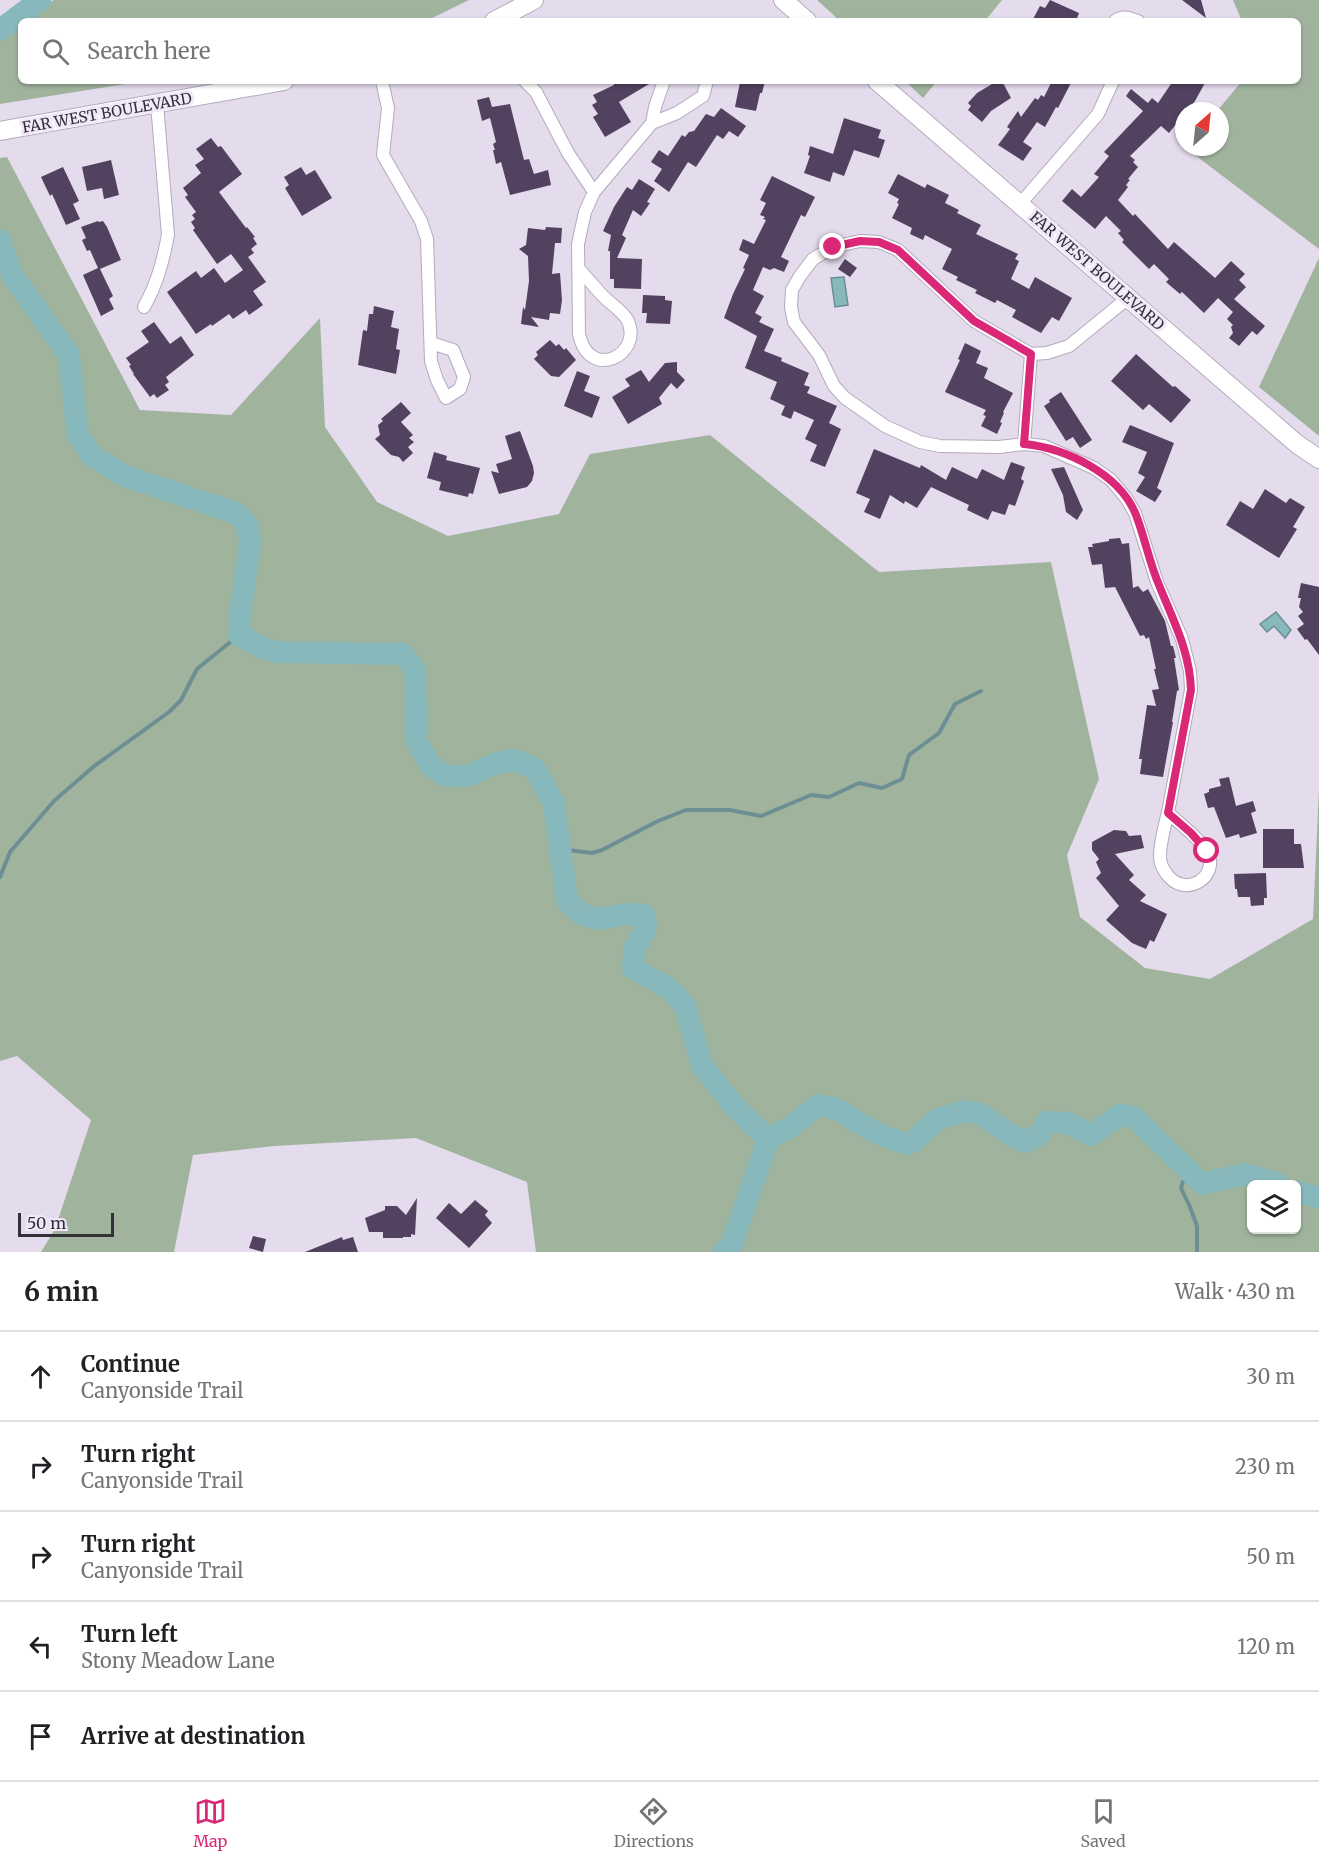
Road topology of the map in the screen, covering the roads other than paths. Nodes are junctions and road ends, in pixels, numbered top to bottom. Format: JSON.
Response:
{"nodes":[{"id":1,"x":534,"y":0,"type":"edge"},
{"id":2,"x":783,"y":0,"type":"edge"},
{"id":3,"x":506,"y":18,"type":"edge"},
{"id":4,"x":804,"y":18,"type":"edge"},
{"id":5,"x":267,"y":84,"type":"edge"},
{"id":6,"x":383,"y":84,"type":"edge"},
{"id":7,"x":663,"y":84,"type":"edge"},
{"id":8,"x":707,"y":84,"type":"edge"},
{"id":9,"x":880,"y":84,"type":"edge"},
{"id":10,"x":1112,"y":84,"type":"edge"},
{"id":11,"x":535,"y":87,"type":"edge"},
{"id":12,"x":157,"y":104,"type":"junction"},
{"id":13,"x":652,"y":123,"type":"junction"},
{"id":14,"x":0,"y":131,"type":"edge"},
{"id":15,"x":594,"y":192,"type":"junction"},
{"id":16,"x":1020,"y":204,"type":"junction"},
{"id":17,"x":579,"y":269,"type":"junction"},
{"id":18,"x":1128,"y":298,"type":"junction"},
{"id":19,"x":144,"y":307,"type":"dead end"},
{"id":20,"x":431,"y":343,"type":"dead end"},
{"id":21,"x":1031,"y":354,"type":"junction"},
{"id":22,"x":1024,"y":444,"type":"junction"},
{"id":23,"x":1319,"y":459,"type":"edge"},
{"id":24,"x":1168,"y":813,"type":"junction"}],
"edges":[{"from":1,"to":3,"type":"street"},
{"from":2,"to":4,"type":"street"},
{"from":5,"to":12,"type":"street","name":"FAR WEST BOULEVARD"},
{"from":6,"to":20,"type":"street"},
{"from":7,"to":13,"type":"street"},
{"from":8,"to":13,"type":"street"},
{"from":9,"to":16,"type":"street","name":"FAR WEST BOULEVARD"},
{"from":10,"to":16,"type":"street"},
{"from":11,"to":15,"type":"street"},
{"from":12,"to":14,"type":"street","name":"FAR WEST BOULEVARD"},
{"from":12,"to":19,"type":"street"},
{"from":13,"to":15,"type":"street"},
{"from":15,"to":17,"type":"street"},
{"from":16,"to":18,"type":"street","name":"FAR WEST BOULEVARD"},
{"from":17,"to":17,"type":"street"},
{"from":18,"to":21,"type":"street"},
{"from":18,"to":23,"type":"street","name":"FAR WEST BOULEVARD"},
{"from":21,"to":22,"type":"street"},
{"from":21,"to":22,"type":"street"},
{"from":22,"to":24,"type":"street"},
{"from":24,"to":24,"type":"street"}]}
